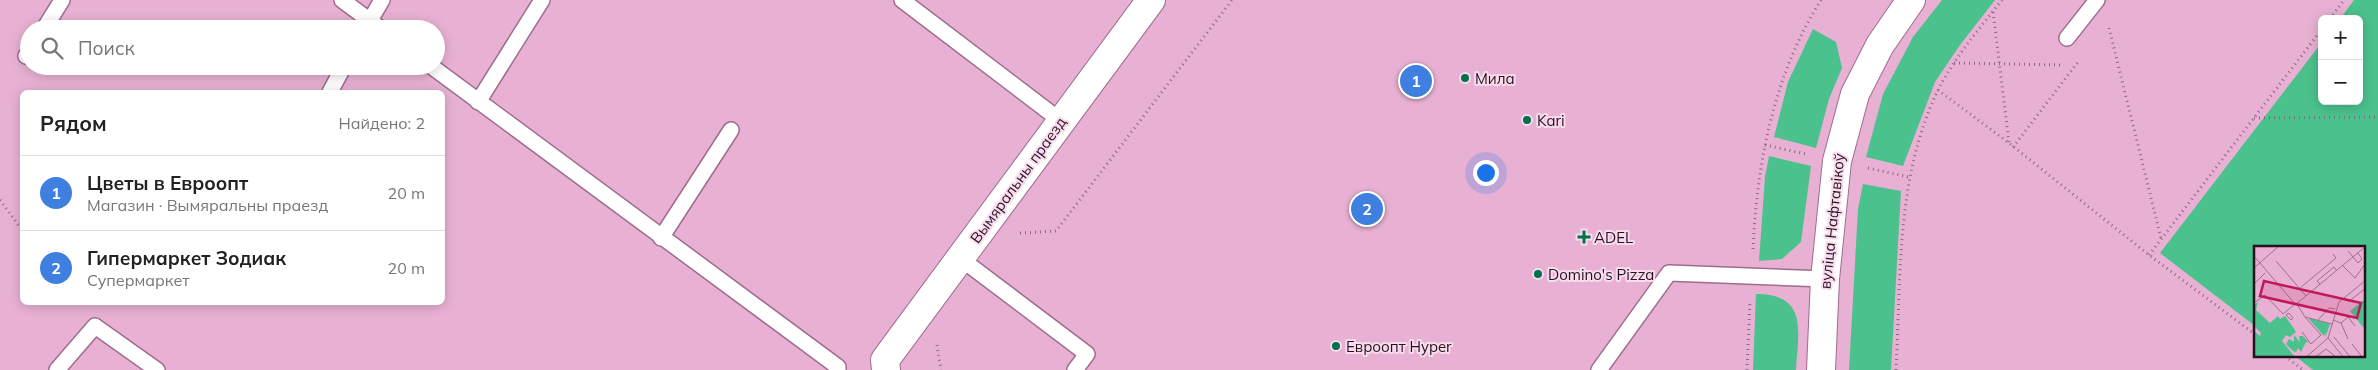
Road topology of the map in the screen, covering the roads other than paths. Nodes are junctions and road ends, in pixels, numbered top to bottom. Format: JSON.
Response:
{"nodes":[{"id":1,"x":62,"y":0,"type":"edge"},
{"id":2,"x":342,"y":0,"type":"edge"},
{"id":3,"x":382,"y":0,"type":"edge"},
{"id":4,"x":542,"y":0,"type":"edge"},
{"id":5,"x":902,"y":0,"type":"edge"},
{"id":6,"x":1151,"y":0,"type":"edge"},
{"id":7,"x":1911,"y":0,"type":"edge"},
{"id":8,"x":2097,"y":0,"type":"edge"},
{"id":9,"x":50,"y":20,"type":"edge"},
{"id":10,"x":365,"y":20,"type":"edge"},
{"id":11,"x":374,"y":20,"type":"edge"},
{"id":12,"x":2067,"y":38,"type":"dead end"},
{"id":13,"x":339,"y":75,"type":"edge"},
{"id":14,"x":443,"y":75,"type":"edge"},
{"id":15,"x":331,"y":90,"type":"edge"},
{"id":16,"x":478,"y":102,"type":"junction"},
{"id":17,"x":1061,"y":121,"type":"junction"},
{"id":18,"x":731,"y":130,"type":"dead end"},
{"id":19,"x":662,"y":238,"type":"junction"},
{"id":20,"x":960,"y":258,"type":"junction"},
{"id":21,"x":1825,"y":279,"type":"junction"},
{"id":22,"x":883,"y":366,"type":"edge"},
{"id":23,"x":839,"y":369,"type":"edge"},
{"id":24,"x":57,"y":370,"type":"edge"},
{"id":25,"x":157,"y":370,"type":"edge"},
{"id":26,"x":1075,"y":370,"type":"edge"},
{"id":27,"x":1599,"y":370,"type":"edge"},
{"id":28,"x":1821,"y":370,"type":"edge"}],
"edges":[{"from":1,"to":9,"type":"lane"},
{"from":2,"to":10,"type":"lane"},
{"from":3,"to":11,"type":"lane"},
{"from":4,"to":16,"type":"lane"},
{"from":5,"to":17,"type":"lane"},
{"from":6,"to":17,"type":"street","name":"Вымяральны праезд"},
{"from":7,"to":21,"type":"street","name":"вуліца Нафтавікоў"},
{"from":8,"to":12,"type":"lane"},
{"from":13,"to":15,"type":"lane"},
{"from":14,"to":16,"type":"lane"},
{"from":16,"to":19,"type":"lane"},
{"from":17,"to":20,"type":"street","name":"Вымяральны праезд"},
{"from":18,"to":19,"type":"lane"},
{"from":19,"to":23,"type":"lane"},
{"from":20,"to":22,"type":"street","name":"Вымяральны праезд"},
{"from":20,"to":26,"type":"lane"},
{"from":21,"to":27,"type":"lane"},
{"from":21,"to":28,"type":"street","name":"вуліца Нафтавікоў"},
{"from":24,"to":25,"type":"lane"}]}
